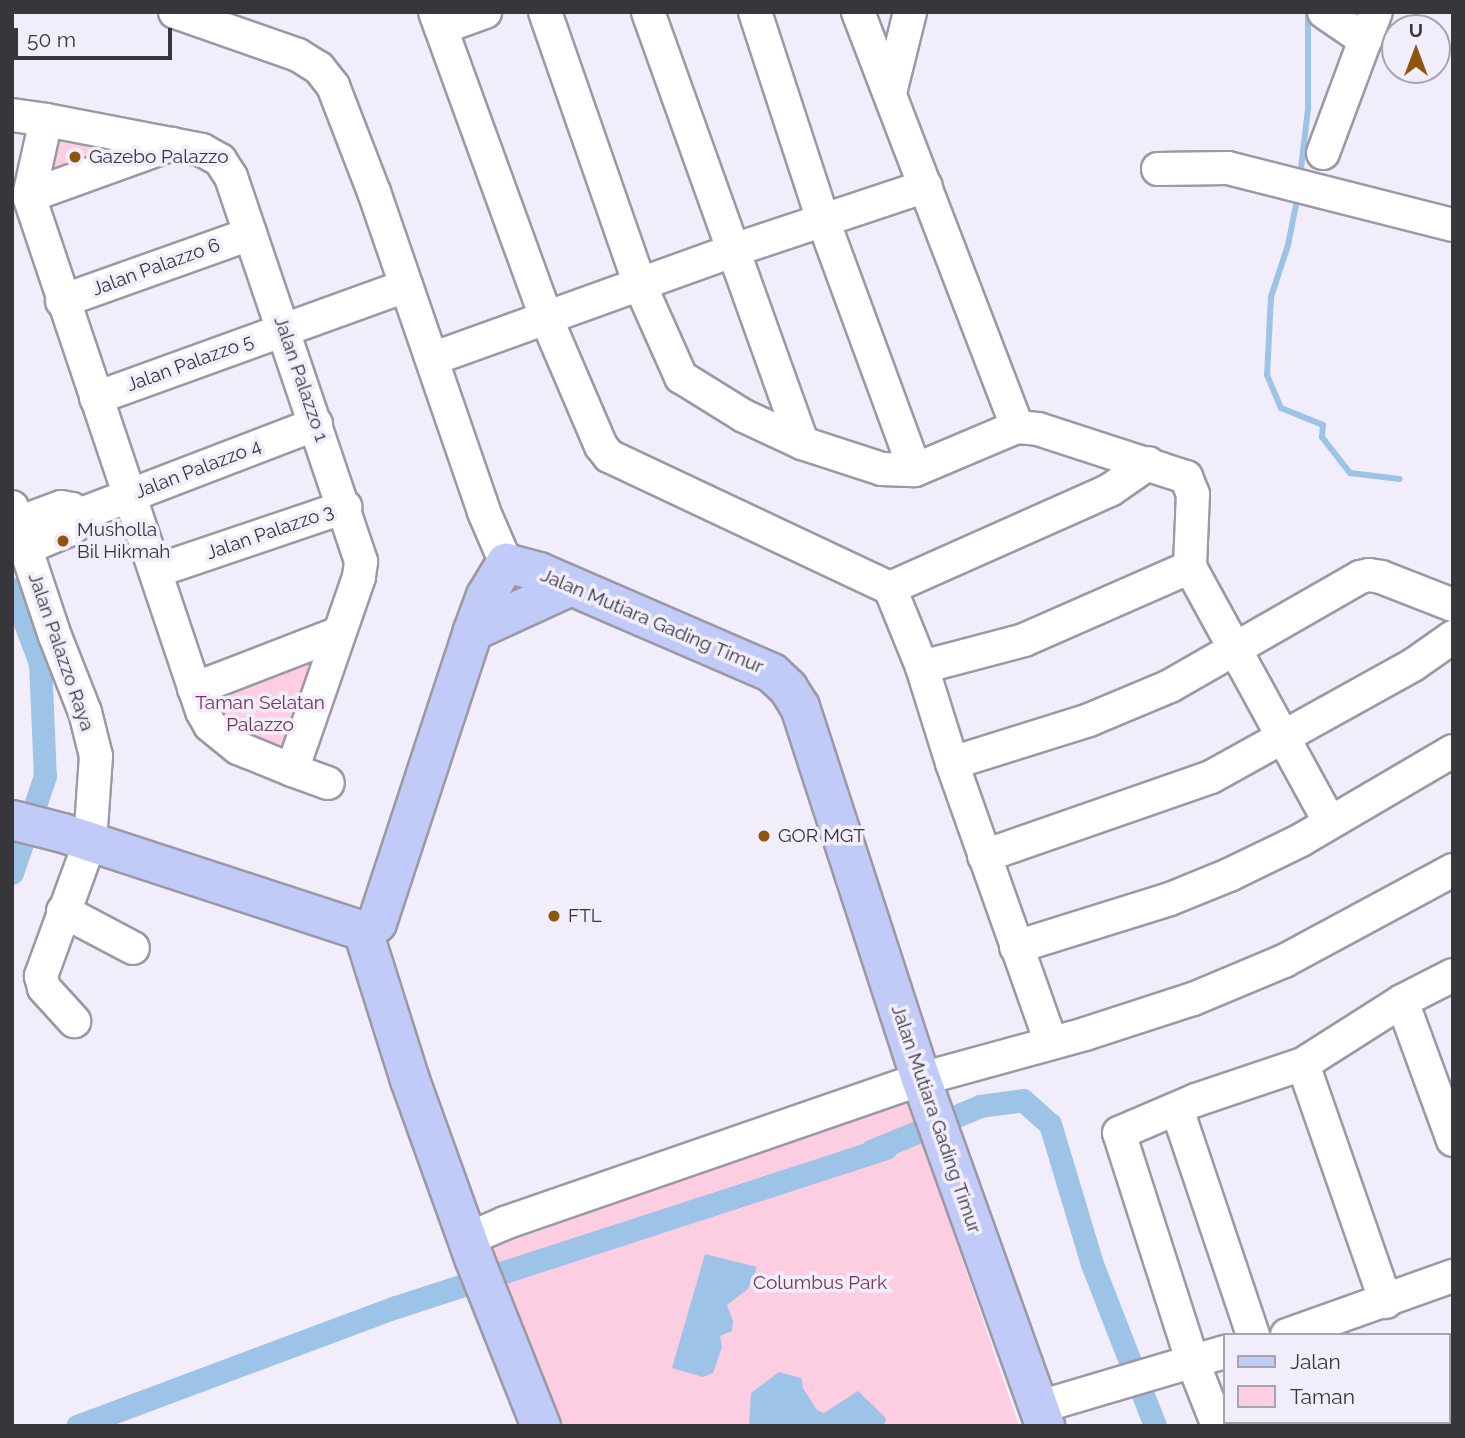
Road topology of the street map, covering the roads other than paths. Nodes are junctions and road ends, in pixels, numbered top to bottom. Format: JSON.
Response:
{"nodes":[{"id":1,"x":175,"y":12,"type":"edge"},
{"id":2,"x":485,"y":12,"type":"edge"},
{"id":3,"x":545,"y":12,"type":"edge"},
{"id":4,"x":648,"y":12,"type":"edge"},
{"id":5,"x":755,"y":12,"type":"edge"},
{"id":6,"x":858,"y":12,"type":"edge"},
{"id":7,"x":910,"y":12,"type":"edge"},
{"id":8,"x":1324,"y":12,"type":"edge"},
{"id":9,"x":438,"y":20,"type":"edge"},
{"id":10,"x":1370,"y":26,"type":"edge"},
{"id":11,"x":890,"y":93,"type":"junction"},
{"id":12,"x":12,"y":115,"type":"edge"},
{"id":13,"x":46,"y":120,"type":"junction"},
{"id":14,"x":174,"y":144,"type":"junction"},
{"id":15,"x":1323,"y":153,"type":"dead end"},
{"id":16,"x":1158,"y":169,"type":"dead end"},
{"id":17,"x":926,"y":186,"type":"junction"},
{"id":18,"x":29,"y":196,"type":"junction"},
{"id":19,"x":823,"y":220,"type":"junction"},
{"id":20,"x":1453,"y":225,"type":"edge"},
{"id":21,"x":250,"y":234,"type":"junction"},
{"id":22,"x":734,"y":250,"type":"junction"},
{"id":23,"x":640,"y":285,"type":"junction"},
{"id":24,"x":406,"y":286,"type":"junction"},
{"id":25,"x":62,"y":301,"type":"junction"},
{"id":26,"x":547,"y":320,"type":"junction"},
{"id":27,"x":283,"y":328,"type":"junction"},
{"id":28,"x":432,"y":359,"type":"junction"},
{"id":29,"x":96,"y":398,"type":"junction"},
{"id":30,"x":316,"y":424,"type":"junction"},
{"id":31,"x":1017,"y":427,"type":"junction"},
{"id":32,"x":802,"y":443,"type":"junction"},
{"id":33,"x":1149,"y":463,"type":"junction"},
{"id":34,"x":915,"y":470,"type":"junction"},
{"id":35,"x":129,"y":496,"type":"junction"},
{"id":36,"x":345,"y":507,"type":"junction"},
{"id":37,"x":19,"y":526,"type":"edge"},
{"id":38,"x":506,"y":564,"type":"junction"},
{"id":39,"x":1190,"y":567,"type":"junction"},
{"id":40,"x":156,"y":572,"type":"junction"},
{"id":41,"x":569,"y":587,"type":"junction"},
{"id":42,"x":890,"y":588,"type":"junction"},
{"id":43,"x":1453,"y":605,"type":"edge"},
{"id":44,"x":473,"y":631,"type":"junction"},
{"id":45,"x":339,"y":633,"type":"junction"},
{"id":46,"x":1453,"y":637,"type":"edge"},
{"id":47,"x":1237,"y":649,"type":"junction"},
{"id":48,"x":922,"y":667,"type":"junction"},
{"id":49,"x":194,"y":689,"type":"junction"},
{"id":50,"x":1282,"y":738,"type":"junction"},
{"id":51,"x":1453,"y":751,"type":"edge"},
{"id":52,"x":952,"y":763,"type":"junction"},
{"id":53,"x":292,"y":770,"type":"junction"},
{"id":54,"x":328,"y":783,"type":"dead end"},
{"id":55,"x":12,"y":820,"type":"edge"},
{"id":56,"x":1329,"y":821,"type":"junction"},
{"id":57,"x":77,"y":838,"type":"junction"},
{"id":58,"x":984,"y":856,"type":"junction"},
{"id":59,"x":1453,"y":870,"type":"edge"},
{"id":60,"x":63,"y":911,"type":"junction"},
{"id":61,"x":363,"y":931,"type":"junction"},
{"id":62,"x":1016,"y":947,"type":"junction"},
{"id":63,"x":133,"y":948,"type":"dead end"},
{"id":64,"x":1453,"y":975,"type":"edge"},
{"id":65,"x":1402,"y":1001,"type":"junction"},
{"id":66,"x":74,"y":1021,"type":"dead end"},
{"id":67,"x":1051,"y":1043,"type":"junction"},
{"id":68,"x":1303,"y":1063,"type":"junction"},
{"id":69,"x":926,"y":1093,"type":"junction"},
{"id":70,"x":1177,"y":1109,"type":"junction"},
{"id":71,"x":1453,"y":1140,"type":"edge"},
{"id":72,"x":471,"y":1249,"type":"junction"},
{"id":73,"x":1453,"y":1276,"type":"edge"},
{"id":74,"x":1386,"y":1302,"type":"junction"},
{"id":75,"x":1252,"y":1333,"type":"edge"},
{"id":76,"x":1293,"y":1333,"type":"edge"},
{"id":77,"x":1224,"y":1352,"type":"edge"},
{"id":78,"x":1192,"y":1360,"type":"junction"},
{"id":79,"x":1042,"y":1416,"type":"edge"},
{"id":80,"x":1385,"y":1424,"type":"edge"},
{"id":81,"x":541,"y":1426,"type":"edge"},
{"id":82,"x":1218,"y":1426,"type":"edge"},
{"id":83,"x":1375,"y":1426,"type":"edge"}],
"edges":[{"from":1,"to":24,"type":"street"},
{"from":2,"to":9,"type":"street"},
{"from":3,"to":23,"type":"street"},
{"from":4,"to":22,"type":"street"},
{"from":5,"to":19,"type":"street"},
{"from":6,"to":11,"type":"street"},
{"from":7,"to":11,"type":"street"},
{"from":8,"to":10,"type":"street"},
{"from":9,"to":26,"type":"street"},
{"from":10,"to":15,"type":"street"},
{"from":11,"to":17,"type":"street"},
{"from":12,"to":13,"type":"street","name":"Jalan Palazzo 1"},
{"from":13,"to":14,"type":"street","name":"Jalan Palazzo 1"},
{"from":13,"to":18,"type":"street"},
{"from":14,"to":18,"type":"street"},
{"from":14,"to":21,"type":"street","name":"Jalan Palazzo 1"},
{"from":16,"to":20,"type":"street"},
{"from":17,"to":19,"type":"street"},
{"from":17,"to":31,"type":"street"},
{"from":18,"to":25,"type":"street"},
{"from":19,"to":22,"type":"street"},
{"from":19,"to":34,"type":"street"},
{"from":21,"to":25,"type":"street","name":"Jalan Palazzo 6"},
{"from":21,"to":27,"type":"street","name":"Jalan Palazzo 1"},
{"from":22,"to":23,"type":"street"},
{"from":22,"to":32,"type":"street"},
{"from":23,"to":26,"type":"street"},
{"from":23,"to":32,"type":"street"},
{"from":24,"to":27,"type":"street","name":"Jalan Palazzo 5"},
{"from":24,"to":28,"type":"street"},
{"from":25,"to":29,"type":"street"},
{"from":26,"to":28,"type":"street"},
{"from":26,"to":42,"type":"street"},
{"from":27,"to":29,"type":"street","name":"Jalan Palazzo 5"},
{"from":27,"to":30,"type":"street","name":"Jalan Palazzo 1"},
{"from":28,"to":38,"type":"street"},
{"from":29,"to":35,"type":"street"},
{"from":30,"to":35,"type":"street","name":"Jalan Palazzo 4"},
{"from":30,"to":36,"type":"street","name":"Jalan Palazzo 1"},
{"from":31,"to":33,"type":"street"},
{"from":31,"to":34,"type":"street"},
{"from":32,"to":34,"type":"street"},
{"from":33,"to":39,"type":"street"},
{"from":33,"to":42,"type":"street"},
{"from":35,"to":37,"type":"street","name":"Jalan Palazzo 4"},
{"from":35,"to":40,"type":"street"},
{"from":36,"to":40,"type":"street","name":"Jalan Palazzo 3"},
{"from":36,"to":45,"type":"street","name":"Jalan Palazzo 1"},
{"from":37,"to":57,"type":"street","name":"Jalan Palazzo Raya"},
{"from":38,"to":41,"type":"main road","name":"Jalan Mutiara Gading Timur"},
{"from":38,"to":44,"type":"main road"},
{"from":39,"to":47,"type":"street"},
{"from":39,"to":48,"type":"street"},
{"from":40,"to":49,"type":"street"},
{"from":41,"to":44,"type":"main road"},
{"from":41,"to":69,"type":"main road","name":"Jalan Mutiara Gading Timur"},
{"from":42,"to":48,"type":"street"},
{"from":43,"to":47,"type":"street"},
{"from":44,"to":61,"type":"main road"},
{"from":45,"to":49,"type":"street"},
{"from":45,"to":53,"type":"street","name":"Jalan Palazzo 1"},
{"from":46,"to":50,"type":"street"},
{"from":47,"to":50,"type":"street"},
{"from":47,"to":52,"type":"street"},
{"from":48,"to":52,"type":"street"},
{"from":49,"to":53,"type":"street"},
{"from":50,"to":56,"type":"street"},
{"from":50,"to":58,"type":"street"},
{"from":51,"to":56,"type":"street"},
{"from":52,"to":58,"type":"street"},
{"from":53,"to":54,"type":"street"},
{"from":55,"to":57,"type":"main road"},
{"from":56,"to":62,"type":"street"},
{"from":57,"to":60,"type":"street","name":"Jalan Palazzo Raya"},
{"from":57,"to":61,"type":"main road"},
{"from":58,"to":62,"type":"street"},
{"from":59,"to":67,"type":"street"},
{"from":60,"to":63,"type":"street"},
{"from":60,"to":66,"type":"street","name":"Jalan Palazzo Raya"},
{"from":61,"to":72,"type":"main road"},
{"from":62,"to":67,"type":"street"},
{"from":64,"to":65,"type":"street"},
{"from":65,"to":68,"type":"street"},
{"from":65,"to":71,"type":"street"},
{"from":67,"to":69,"type":"street"},
{"from":68,"to":70,"type":"street"},
{"from":68,"to":74,"type":"street"},
{"from":69,"to":72,"type":"street"},
{"from":69,"to":79,"type":"main road","name":"Jalan Mutiara Gading Timur"},
{"from":70,"to":75,"type":"street"},
{"from":70,"to":78,"type":"street"},
{"from":72,"to":81,"type":"main road"},
{"from":73,"to":74,"type":"street"},
{"from":74,"to":76,"type":"street"},
{"from":77,"to":78,"type":"street"},
{"from":78,"to":79,"type":"street"},
{"from":78,"to":82,"type":"street"},
{"from":80,"to":83,"type":"street"}]}
